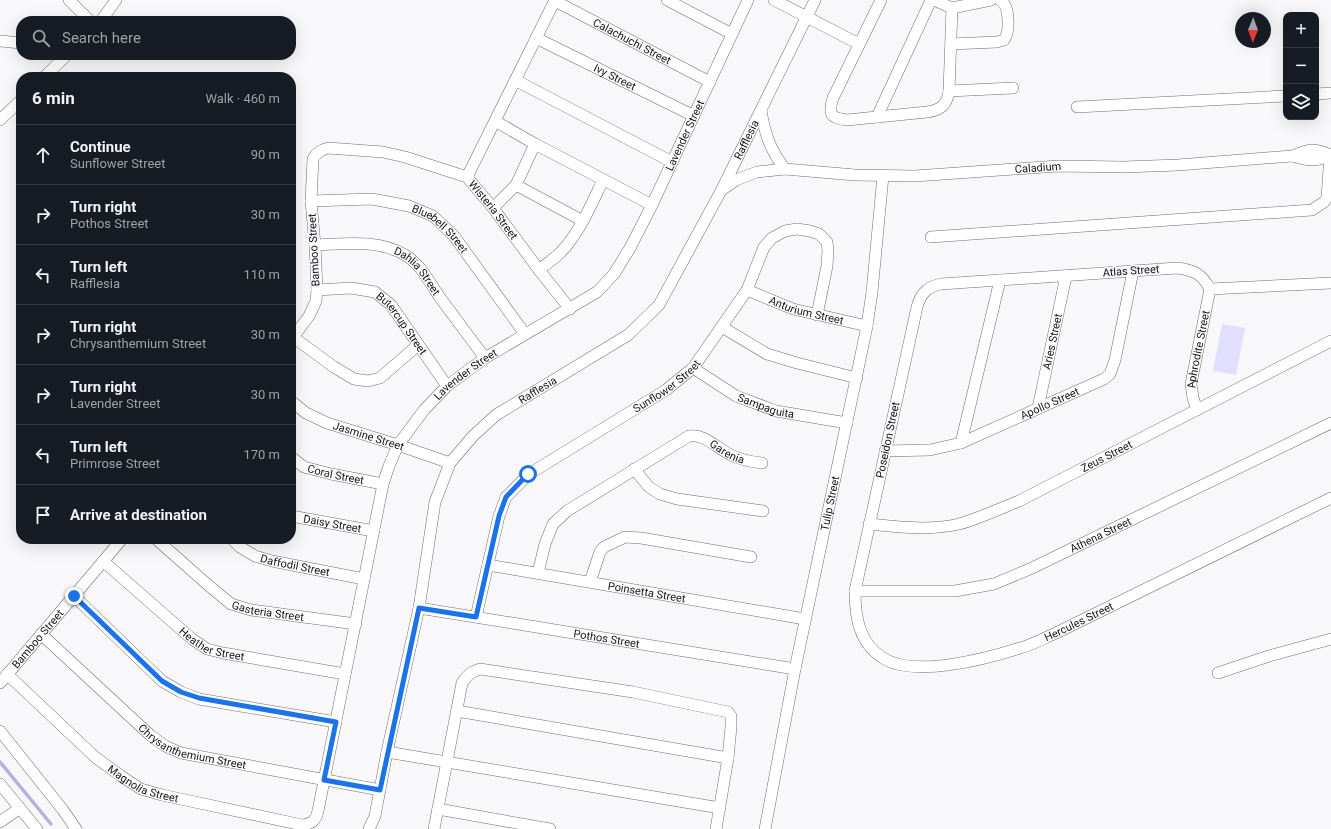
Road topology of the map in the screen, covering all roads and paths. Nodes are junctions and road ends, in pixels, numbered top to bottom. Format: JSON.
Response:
{"nodes":[{"id":1,"x":69,"y":0,"type":"edge"},
{"id":2,"x":116,"y":0,"type":"edge"},
{"id":3,"x":555,"y":0,"type":"edge"},
{"id":4,"x":667,"y":0,"type":"edge"},
{"id":5,"x":748,"y":0,"type":"edge"},
{"id":6,"x":774,"y":0,"type":"edge"},
{"id":7,"x":815,"y":0,"type":"edge"},
{"id":8,"x":881,"y":0,"type":"edge"},
{"id":9,"x":931,"y":0,"type":"edge"},
{"id":10,"x":934,"y":0,"type":"edge"},
{"id":11,"x":991,"y":0,"type":"edge"},
{"id":12,"x":1000,"y":0,"type":"edge"},
{"id":13,"x":952,"y":8,"type":"junction"},
{"id":14,"x":85,"y":16,"type":"edge"},
{"id":15,"x":105,"y":16,"type":"edge"},
{"id":16,"x":807,"y":17,"type":"junction"},
{"id":17,"x":732,"y":34,"type":"junction"},
{"id":18,"x":536,"y":38,"type":"junction"},
{"id":19,"x":0,"y":41,"type":"edge"},
{"id":20,"x":16,"y":43,"type":"edge"},
{"id":21,"x":859,"y":44,"type":"junction"},
{"id":22,"x":951,"y":44,"type":"junction"},
{"id":23,"x":62,"y":60,"type":"edge"},
{"id":24,"x":49,"y":72,"type":"edge"},
{"id":25,"x":515,"y":80,"type":"junction"},
{"id":26,"x":710,"y":82,"type":"junction"},
{"id":27,"x":1013,"y":88,"type":"dead end"},
{"id":28,"x":949,"y":91,"type":"junction"},
{"id":29,"x":1331,"y":93,"type":"edge"},
{"id":30,"x":1319,"y":94,"type":"edge"},
{"id":31,"x":1283,"y":96,"type":"edge"},
{"id":32,"x":16,"y":105,"type":"edge"},
{"id":33,"x":1077,"y":107,"type":"dead end"},
{"id":34,"x":761,"y":111,"type":"junction"},
{"id":35,"x":694,"y":116,"type":"junction"},
{"id":36,"x":877,"y":117,"type":"junction"},
{"id":37,"x":0,"y":120,"type":"edge"},
{"id":38,"x":495,"y":121,"type":"junction"},
{"id":39,"x":535,"y":144,"type":"junction"},
{"id":40,"x":316,"y":153,"type":"joint"},
{"id":41,"x":1331,"y":155,"type":"edge"},
{"id":42,"x":672,"y":162,"type":"junction"},
{"id":43,"x":785,"y":168,"type":"junction"},
{"id":44,"x":882,"y":176,"type":"junction"},
{"id":45,"x":467,"y":177,"type":"junction"},
{"id":46,"x":603,"y":180,"type":"junction"},
{"id":47,"x":516,"y":185,"type":"junction"},
{"id":48,"x":722,"y":189,"type":"junction"},
{"id":49,"x":312,"y":200,"type":"junction"},
{"id":50,"x":652,"y":205,"type":"junction"},
{"id":51,"x":493,"y":208,"type":"junction"},
{"id":52,"x":583,"y":221,"type":"junction"},
{"id":53,"x":931,"y":237,"type":"dead end"},
{"id":54,"x":315,"y":245,"type":"junction"},
{"id":55,"x":539,"y":270,"type":"junction"},
{"id":56,"x":1132,"y":271,"type":"junction"},
{"id":57,"x":1066,"y":276,"type":"junction"},
{"id":58,"x":1000,"y":280,"type":"junction"},
{"id":59,"x":1331,"y":283,"type":"edge"},
{"id":60,"x":1210,"y":289,"type":"junction"},
{"id":61,"x":317,"y":290,"type":"junction"},
{"id":62,"x":747,"y":290,"type":"junction"},
{"id":63,"x":924,"y":291,"type":"joint"},
{"id":64,"x":570,"y":309,"type":"junction"},
{"id":65,"x":817,"y":315,"type":"junction"},
{"id":66,"x":867,"y":326,"type":"junction"},
{"id":67,"x":722,"y":327,"type":"junction"},
{"id":68,"x":296,"y":334,"type":"edge"},
{"id":69,"x":525,"y":334,"type":"junction"},
{"id":70,"x":1331,"y":341,"type":"edge"},
{"id":71,"x":296,"y":342,"type":"edge"},
{"id":72,"x":418,"y":345,"type":"junction"},
{"id":73,"x":485,"y":358,"type":"junction"},
{"id":74,"x":692,"y":368,"type":"junction"},
{"id":75,"x":857,"y":378,"type":"junction"},
{"id":76,"x":447,"y":386,"type":"junction"},
{"id":77,"x":296,"y":405,"type":"edge"},
{"id":78,"x":1038,"y":408,"type":"junction"},
{"id":79,"x":1197,"y":410,"type":"junction"},
{"id":80,"x":847,"y":423,"type":"junction"},
{"id":81,"x":1331,"y":423,"type":"edge"},
{"id":82,"x":961,"y":443,"type":"junction"},
{"id":83,"x":398,"y":445,"type":"junction"},
{"id":84,"x":885,"y":451,"type":"junction"},
{"id":85,"x":296,"y":460,"type":"edge"},
{"id":86,"x":762,"y":462,"type":"dead end"},
{"id":87,"x":450,"y":463,"type":"junction"},
{"id":88,"x":634,"y":469,"type":"junction"},
{"id":89,"x":383,"y":484,"type":"junction"},
{"id":90,"x":1331,"y":498,"type":"edge"},
{"id":91,"x":763,"y":511,"type":"dead end"},
{"id":92,"x":296,"y":517,"type":"edge"},
{"id":93,"x":869,"y":524,"type":"junction"},
{"id":94,"x":374,"y":531,"type":"junction"},
{"id":95,"x":118,"y":544,"type":"edge"},
{"id":96,"x":162,"y":544,"type":"edge"},
{"id":97,"x":237,"y":544,"type":"edge"},
{"id":98,"x":751,"y":557,"type":"dead end"},
{"id":99,"x":103,"y":561,"type":"junction"},
{"id":100,"x":488,"y":565,"type":"junction"},
{"id":101,"x":538,"y":573,"type":"junction"},
{"id":102,"x":364,"y":579,"type":"junction"},
{"id":103,"x":590,"y":582,"type":"junction"},
{"id":104,"x":856,"y":591,"type":"junction"},
{"id":105,"x":74,"y":596,"type":"junction"},
{"id":106,"x":419,"y":608,"type":"junction"},
{"id":107,"x":476,"y":617,"type":"junction"},
{"id":108,"x":805,"y":619,"type":"junction"},
{"id":109,"x":356,"y":624,"type":"junction"},
{"id":110,"x":41,"y":634,"type":"junction"},
{"id":111,"x":1331,"y":639,"type":"edge"},
{"id":112,"x":795,"y":669,"type":"junction"},
{"id":113,"x":1218,"y":673,"type":"dead end"},
{"id":114,"x":7,"y":674,"type":"junction"},
{"id":115,"x":345,"y":674,"type":"junction"},
{"id":116,"x":0,"y":683,"type":"edge"},
{"id":117,"x":457,"y":712,"type":"junction"},
{"id":118,"x":336,"y":722,"type":"junction"},
{"id":119,"x":0,"y":731,"type":"edge"},
{"id":120,"x":387,"y":752,"type":"junction"},
{"id":121,"x":728,"y":758,"type":"junction"},
{"id":122,"x":447,"y":762,"type":"junction"},
{"id":123,"x":324,"y":780,"type":"junction"},
{"id":124,"x":0,"y":784,"type":"edge"},
{"id":125,"x":380,"y":790,"type":"junction"},
{"id":126,"x":20,"y":808,"type":"junction"},
{"id":127,"x":720,"y":808,"type":"junction"},
{"id":128,"x":438,"y":809,"type":"junction"},
{"id":129,"x":0,"y":822,"type":"edge"},
{"id":130,"x":313,"y":822,"type":"joint"},
{"id":131,"x":37,"y":829,"type":"edge"},
{"id":132,"x":76,"y":829,"type":"edge"},
{"id":133,"x":370,"y":829,"type":"edge"},
{"id":134,"x":434,"y":829,"type":"edge"},
{"id":135,"x":550,"y":829,"type":"edge"},
{"id":136,"x":716,"y":829,"type":"edge"},
{"id":137,"x":765,"y":829,"type":"edge"}],
"edges":[{"from":1,"to":14,"type":"street"},
{"from":2,"to":15,"type":"street"},
{"from":3,"to":18,"type":"street"},
{"from":3,"to":26,"type":"street","name":"Calachuchi Street"},
{"from":4,"to":17,"type":"street"},
{"from":5,"to":17,"type":"street","name":"Lavender Street"},
{"from":6,"to":16,"type":"street"},
{"from":7,"to":16,"type":"street","name":"Rafflesia"},
{"from":8,"to":21,"type":"street"},
{"from":9,"to":36,"type":"street"},
{"from":10,"to":13,"type":"street"},
{"from":11,"to":13,"type":"street"},
{"from":12,"to":22,"type":"street"},
{"from":13,"to":22,"type":"street"},
{"from":16,"to":21,"type":"street"},
{"from":16,"to":34,"type":"street","name":"Rafflesia"},
{"from":17,"to":26,"type":"street","name":"Lavender Street"},
{"from":18,"to":25,"type":"street"},
{"from":18,"to":35,"type":"street","name":"Ivy Street"},
{"from":19,"to":20,"type":"street"},
{"from":21,"to":36,"type":"street"},
{"from":22,"to":28,"type":"street"},
{"from":23,"to":24,"type":"street"},
{"from":25,"to":38,"type":"street"},
{"from":25,"to":42,"type":"street"},
{"from":26,"to":35,"type":"street","name":"Lavender Street"},
{"from":27,"to":28,"type":"street"},
{"from":28,"to":36,"type":"street"},
{"from":29,"to":30,"type":"street"},
{"from":31,"to":33,"type":"street"},
{"from":32,"to":37,"type":"street"},
{"from":34,"to":43,"type":"street"},
{"from":34,"to":48,"type":"street","name":"Rafflesia"},
{"from":35,"to":42,"type":"street","name":"Lavender Street"},
{"from":38,"to":39,"type":"street"},
{"from":38,"to":45,"type":"street"},
{"from":39,"to":46,"type":"street"},
{"from":39,"to":47,"type":"street"},
{"from":40,"to":45,"type":"street","name":"Wisteria Street"},
{"from":40,"to":49,"type":"street","name":"Bamboo Street"},
{"from":41,"to":44,"type":"street","name":"Caladium"},
{"from":41,"to":53,"type":"street"},
{"from":42,"to":50,"type":"street","name":"Lavender Street"},
{"from":43,"to":44,"type":"street","name":"Caladium"},
{"from":43,"to":48,"type":"street","name":"Caladium"},
{"from":44,"to":66,"type":"street","name":"Tulip Street"},
{"from":45,"to":51,"type":"street","name":"Wisteria Street"},
{"from":46,"to":50,"type":"street"},
{"from":46,"to":52,"type":"street"},
{"from":47,"to":51,"type":"street"},
{"from":47,"to":52,"type":"street"},
{"from":48,"to":87,"type":"street","name":"Rafflesia"},
{"from":49,"to":54,"type":"street","name":"Bamboo Street"},
{"from":49,"to":69,"type":"street","name":"Bluebell Street"},
{"from":50,"to":64,"type":"street","name":"Lavender Street"},
{"from":51,"to":55,"type":"street","name":"Wisteria Street"},
{"from":52,"to":55,"type":"street"},
{"from":54,"to":61,"type":"street","name":"Bamboo Street"},
{"from":54,"to":73,"type":"street","name":"Dahlia Street"},
{"from":55,"to":64,"type":"street","name":"Wisteria Street"},
{"from":56,"to":57,"type":"street","name":"Atlas Street"},
{"from":56,"to":60,"type":"street","name":"Atlas Street"},
{"from":56,"to":78,"type":"street","name":"Apollo Street"},
{"from":57,"to":58,"type":"street","name":"Atlas Street"},
{"from":57,"to":78,"type":"street","name":"Aries Street"},
{"from":58,"to":63,"type":"street","name":"Atlas Street"},
{"from":58,"to":82,"type":"street"},
{"from":59,"to":60,"type":"street"},
{"from":60,"to":79,"type":"street","name":"Aphrodite Street"},
{"from":61,"to":68,"type":"street","name":"Bamboo Street"},
{"from":61,"to":72,"type":"street","name":"Butercup Street"},
{"from":62,"to":65,"type":"street","name":"Anturium Street"},
{"from":62,"to":65,"type":"street","name":"Sunflower Street"},
{"from":62,"to":67,"type":"street","name":"Sunflower Street"},
{"from":63,"to":84,"type":"street","name":"Poseidon Street"},
{"from":64,"to":69,"type":"street","name":"Lavender Street"},
{"from":65,"to":66,"type":"street","name":"Anturium Street"},
{"from":66,"to":75,"type":"street","name":"Tulip Street"},
{"from":67,"to":74,"type":"street","name":"Sunflower Street"},
{"from":67,"to":75,"type":"street"},
{"from":69,"to":73,"type":"street","name":"Lavender Street"},
{"from":70,"to":79,"type":"street","name":"Zeus Street"},
{"from":71,"to":72,"type":"street"},
{"from":72,"to":76,"type":"street","name":"Butercup Street"},
{"from":73,"to":76,"type":"street","name":"Lavender Street"},
{"from":74,"to":80,"type":"street","name":"Sampaguita"},
{"from":74,"to":100,"type":"street","name":"Sunflower Street"},
{"from":75,"to":80,"type":"street","name":"Tulip Street"},
{"from":76,"to":83,"type":"street","name":"Lavender Street"},
{"from":77,"to":83,"type":"street","name":"Jasmine Street"},
{"from":78,"to":82,"type":"street","name":"Apollo Street"},
{"from":79,"to":93,"type":"street","name":"Zeus Street"},
{"from":80,"to":108,"type":"street","name":"Tulip Street"},
{"from":81,"to":104,"type":"street","name":"Athena Street"},
{"from":82,"to":84,"type":"street","name":"Apollo Street"},
{"from":83,"to":87,"type":"street","name":"Jasmine Street"},
{"from":83,"to":89,"type":"street","name":"Lavender Street"},
{"from":84,"to":93,"type":"street","name":"Poseidon Street"},
{"from":85,"to":89,"type":"street","name":"Coral Street"},
{"from":86,"to":88,"type":"street","name":"Garenia"},
{"from":87,"to":106,"type":"street","name":"Rafflesia"},
{"from":88,"to":91,"type":"street"},
{"from":88,"to":101,"type":"street"},
{"from":89,"to":94,"type":"street","name":"Lavender Street"},
{"from":90,"to":104,"type":"street","name":"Hercules Street"},
{"from":92,"to":94,"type":"street","name":"Daisy Street"},
{"from":93,"to":104,"type":"street","name":"Poseidon Street"},
{"from":94,"to":102,"type":"street","name":"Lavender Street"},
{"from":95,"to":99,"type":"street","name":"Bamboo Street"},
{"from":96,"to":109,"type":"street","name":"Gasteria Street"},
{"from":97,"to":102,"type":"street","name":"Daffodil Street"},
{"from":98,"to":103,"type":"street"},
{"from":99,"to":105,"type":"street","name":"Bamboo Street"},
{"from":99,"to":115,"type":"street","name":"Heather Street"},
{"from":100,"to":101,"type":"street","name":"Poinsetta Street"},
{"from":100,"to":107,"type":"street","name":"Sunflower Street"},
{"from":101,"to":103,"type":"street","name":"Poinsetta Street"},
{"from":102,"to":109,"type":"street","name":"Lavender Street"},
{"from":103,"to":108,"type":"street","name":"Poinsetta Street"},
{"from":105,"to":110,"type":"street","name":"Bamboo Street"},
{"from":105,"to":118,"type":"street"},
{"from":106,"to":107,"type":"street","name":"Pothos Street"},
{"from":106,"to":120,"type":"street","name":"Rafflesia"},
{"from":107,"to":112,"type":"street","name":"Pothos Street"},
{"from":108,"to":112,"type":"street","name":"Tulip Street"},
{"from":109,"to":115,"type":"street","name":"Lavender Street"},
{"from":110,"to":114,"type":"street","name":"Bamboo Street"},
{"from":110,"to":123,"type":"street","name":"Chrysanthemium Street"},
{"from":111,"to":113,"type":"street"},
{"from":112,"to":137,"type":"street","name":"Tulip Street"},
{"from":114,"to":116,"type":"street","name":"Bamboo Street"},
{"from":114,"to":130,"type":"street","name":"Magnolia Street"},
{"from":115,"to":118,"type":"street","name":"Lavender Street"},
{"from":117,"to":121,"type":"street"},
{"from":117,"to":121,"type":"street"},
{"from":117,"to":122,"type":"street"},
{"from":118,"to":123,"type":"street","name":"Lavender Street"},
{"from":119,"to":132,"type":"street"},
{"from":120,"to":122,"type":"street"},
{"from":120,"to":125,"type":"street","name":"Rafflesia"},
{"from":121,"to":127,"type":"street"},
{"from":122,"to":127,"type":"street"},
{"from":122,"to":128,"type":"street"},
{"from":123,"to":125,"type":"street","name":"Chrysanthemium Street"},
{"from":123,"to":130,"type":"street","name":"Lavender Street"},
{"from":124,"to":126,"type":"street"},
{"from":125,"to":133,"type":"street","name":"Rafflesia"},
{"from":126,"to":129,"type":"street"},
{"from":126,"to":131,"type":"street"},
{"from":127,"to":136,"type":"street"},
{"from":128,"to":134,"type":"street"},
{"from":128,"to":135,"type":"street"}]}
